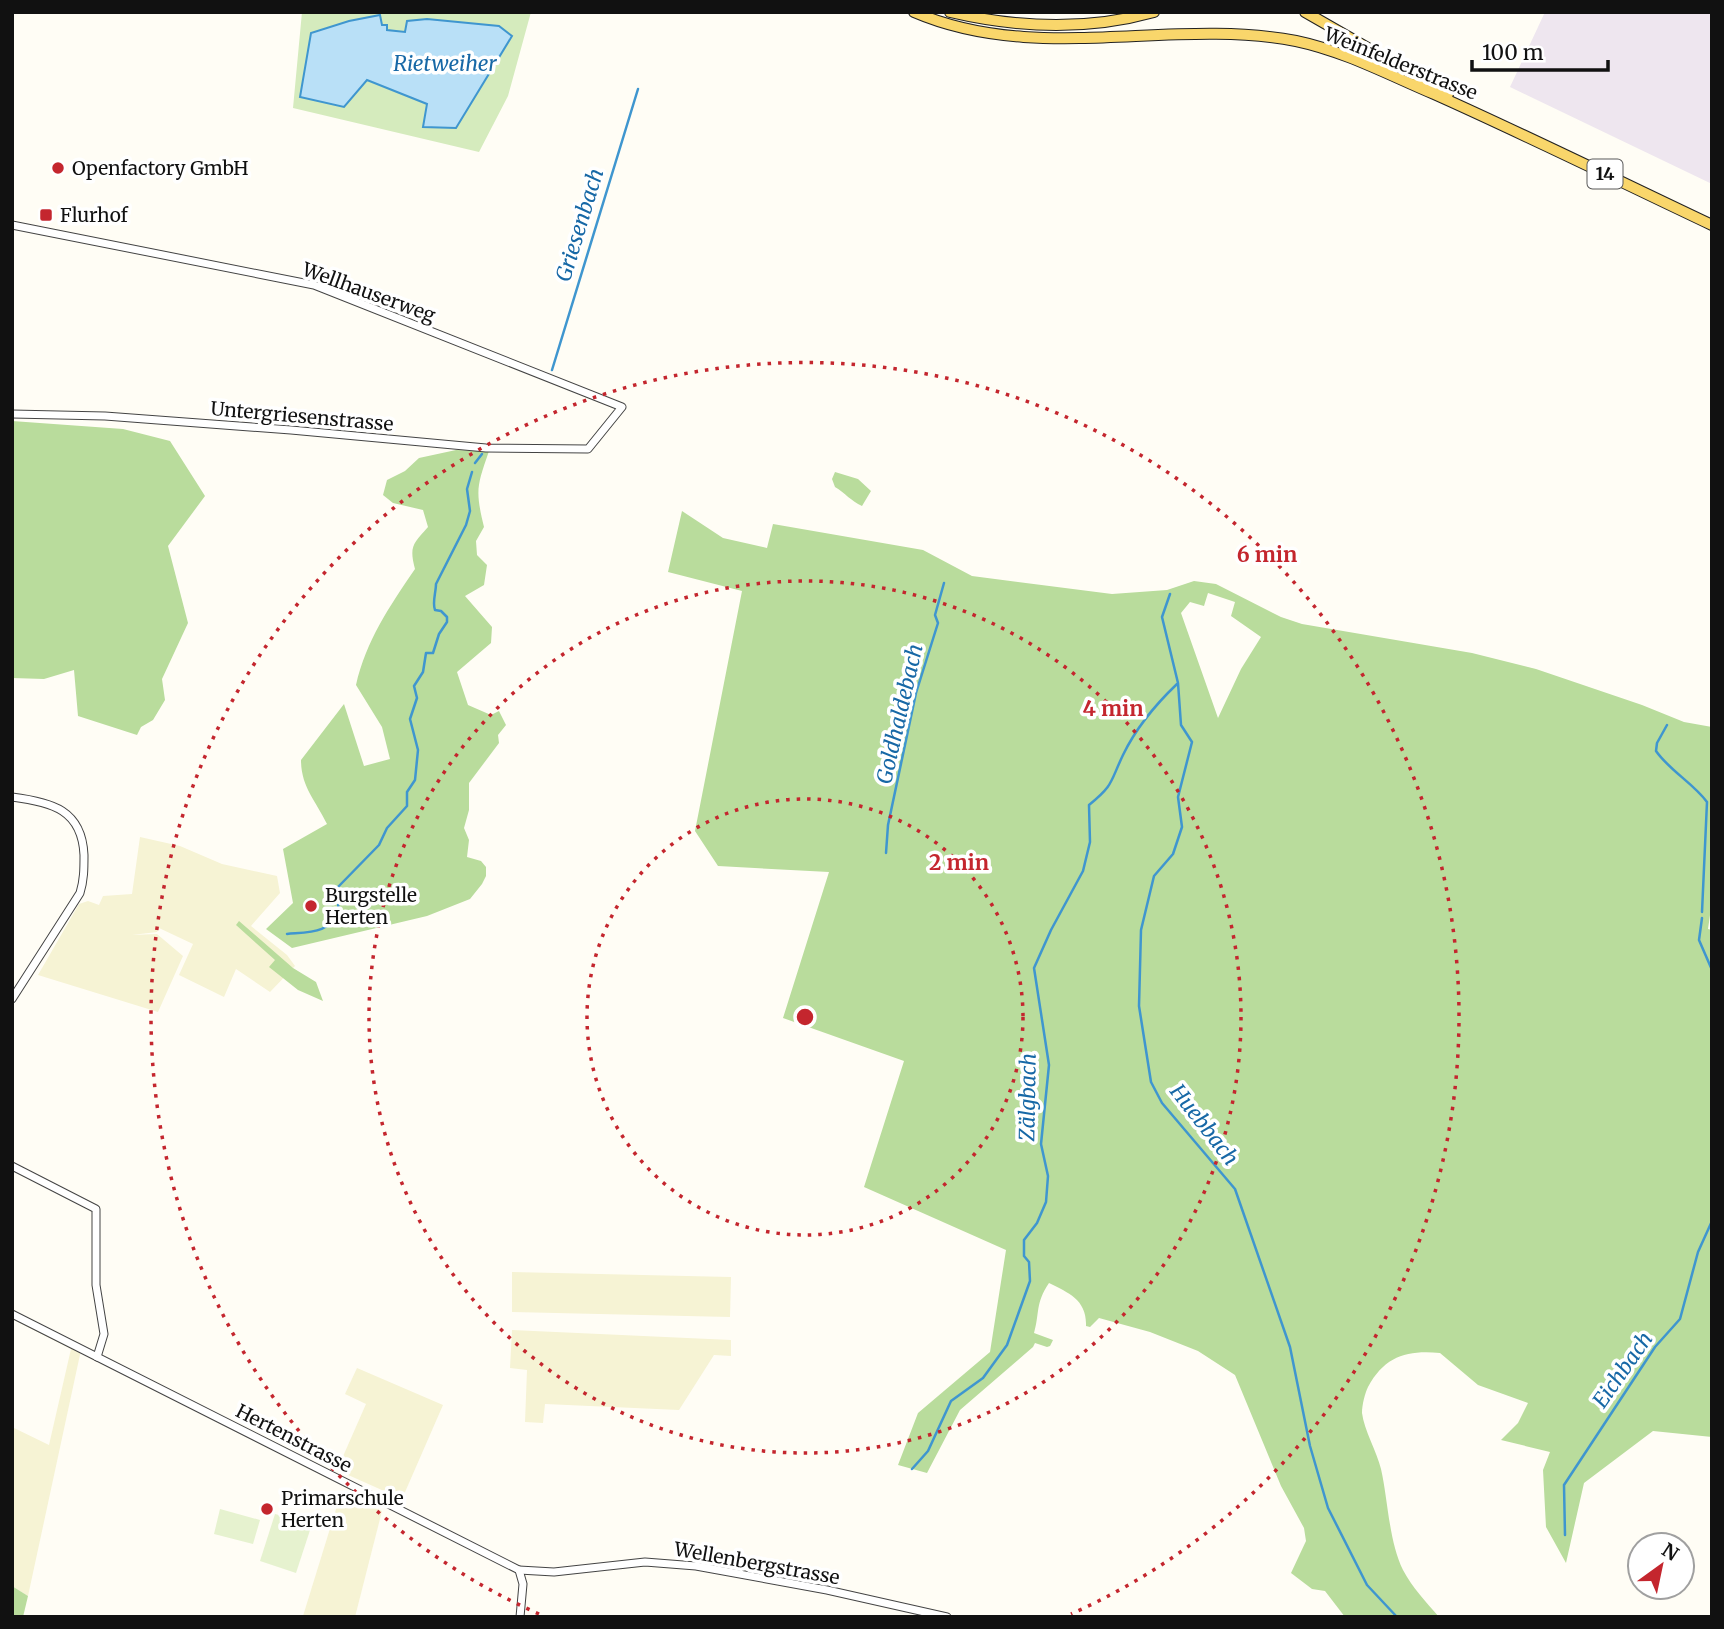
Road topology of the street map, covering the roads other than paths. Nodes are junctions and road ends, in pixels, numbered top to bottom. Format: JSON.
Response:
{"nodes":[{"id":1,"x":914,"y":12,"type":"edge"},
{"id":2,"x":950,"y":12,"type":"edge"},
{"id":3,"x":1154,"y":12,"type":"edge"},
{"id":4,"x":1306,"y":12,"type":"edge"},
{"id":5,"x":1499,"y":123,"type":"junction"},
{"id":6,"x":12,"y":225,"type":"edge"},
{"id":7,"x":1712,"y":225,"type":"edge"},
{"id":8,"x":12,"y":414,"type":"edge"},
{"id":9,"x":588,"y":449,"type":"joint"},
{"id":10,"x":12,"y":797,"type":"edge"},
{"id":11,"x":12,"y":999,"type":"edge"},
{"id":12,"x":12,"y":1166,"type":"edge"},
{"id":13,"x":12,"y":1314,"type":"edge"},
{"id":14,"x":97,"y":1357,"type":"junction"},
{"id":15,"x":519,"y":1570,"type":"junction"},
{"id":16,"x":520,"y":1617,"type":"edge"},
{"id":17,"x":947,"y":1617,"type":"edge"}],
"edges":[{"from":1,"to":5,"type":"main road","name":"Weinfelderstrasse","number":"14"},
{"from":2,"to":3,"type":"main road"},
{"from":4,"to":5,"type":"main road","name":"Weinfelderstrasse","number":"14"},
{"from":5,"to":7,"type":"main road","name":"Weinfelderstrasse","number":"14"},
{"from":6,"to":9,"type":"street","name":"Wellhauserweg"},
{"from":8,"to":9,"type":"street","name":"Untergriesenstrasse"},
{"from":10,"to":11,"type":"street"},
{"from":12,"to":14,"type":"street"},
{"from":13,"to":14,"type":"street","name":"Hertenstrasse"},
{"from":14,"to":15,"type":"street","name":"Hertenstrasse"},
{"from":15,"to":16,"type":"street"},
{"from":15,"to":17,"type":"street","name":"Wellenbergstrasse"}]}
